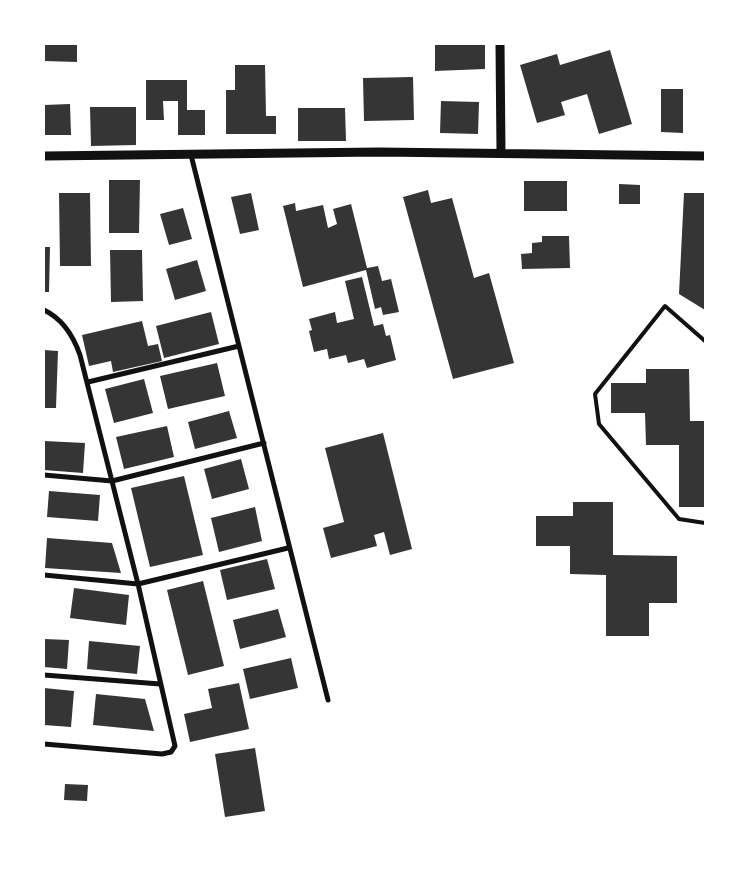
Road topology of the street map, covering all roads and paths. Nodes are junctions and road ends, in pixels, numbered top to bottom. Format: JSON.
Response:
{"nodes":[{"id":1,"x":500,"y":44,"type":"edge"},
{"id":2,"x":501,"y":153,"type":"junction"},
{"id":3,"x":191,"y":155,"type":"junction"},
{"id":4,"x":44,"y":156,"type":"edge"},
{"id":5,"x":705,"y":156,"type":"edge"},
{"id":6,"x":44,"y":310,"type":"edge"},
{"id":7,"x":705,"y":341,"type":"edge"},
{"id":8,"x":239,"y":346,"type":"junction"},
{"id":9,"x":88,"y":382,"type":"junction"},
{"id":10,"x":264,"y":443,"type":"junction"},
{"id":11,"x":44,"y":475,"type":"edge"},
{"id":12,"x":112,"y":481,"type":"junction"},
{"id":13,"x":705,"y":523,"type":"edge"},
{"id":14,"x":288,"y":548,"type":"junction"},
{"id":15,"x":44,"y":574,"type":"edge"},
{"id":16,"x":138,"y":584,"type":"junction"},
{"id":17,"x":44,"y":675,"type":"edge"},
{"id":18,"x":160,"y":684,"type":"junction"},
{"id":19,"x":328,"y":700,"type":"dead end"},
{"id":20,"x":44,"y":744,"type":"edge"}],
"edges":[{"from":1,"to":2,"type":"street"},
{"from":2,"to":3,"type":"street"},
{"from":2,"to":5,"type":"street"},
{"from":3,"to":4,"type":"street"},
{"from":3,"to":8,"type":"street"},
{"from":6,"to":9,"type":"street"},
{"from":7,"to":13,"type":"lane"},
{"from":8,"to":9,"type":"street"},
{"from":8,"to":10,"type":"street"},
{"from":9,"to":12,"type":"street"},
{"from":10,"to":12,"type":"street"},
{"from":10,"to":14,"type":"street"},
{"from":11,"to":12,"type":"street"},
{"from":12,"to":16,"type":"street"},
{"from":14,"to":16,"type":"street"},
{"from":14,"to":19,"type":"street"},
{"from":15,"to":16,"type":"street"},
{"from":16,"to":18,"type":"street"},
{"from":17,"to":18,"type":"street"},
{"from":18,"to":20,"type":"street"}]}
